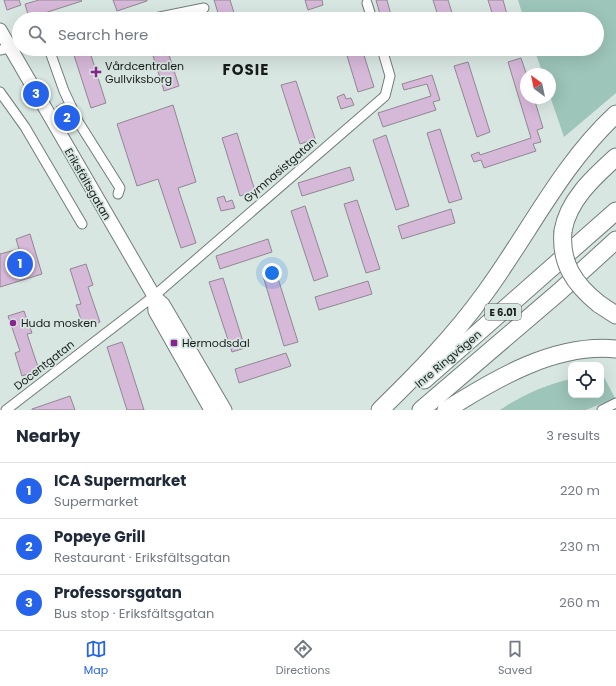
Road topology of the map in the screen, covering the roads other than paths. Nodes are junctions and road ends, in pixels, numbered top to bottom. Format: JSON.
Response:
{"nodes":[{"id":1,"x":367,"y":3,"type":"dead end"},
{"id":2,"x":204,"y":8,"type":"dead end"},
{"id":3,"x":184,"y":12,"type":"edge"},
{"id":4,"x":370,"y":12,"type":"edge"},
{"id":5,"x":0,"y":30,"type":"edge"},
{"id":6,"x":9,"y":48,"type":"edge"},
{"id":7,"x":14,"y":56,"type":"edge"},
{"id":8,"x":52,"y":56,"type":"edge"},
{"id":9,"x":384,"y":56,"type":"edge"},
{"id":10,"x":0,"y":92,"type":"edge"},
{"id":11,"x":616,"y":114,"type":"edge"},
{"id":12,"x":616,"y":157,"type":"edge"},
{"id":13,"x":118,"y":194,"type":"dead end"},
{"id":14,"x":616,"y":211,"type":"edge"},
{"id":15,"x":82,"y":224,"type":"dead end"},
{"id":16,"x":616,"y":240,"type":"edge"},
{"id":17,"x":154,"y":296,"type":"junction"},
{"id":18,"x":616,"y":315,"type":"edge"},
{"id":19,"x":616,"y":349,"type":"edge"},
{"id":20,"x":616,"y":404,"type":"edge"},
{"id":21,"x":6,"y":410,"type":"edge"},
{"id":22,"x":211,"y":410,"type":"edge"},
{"id":23,"x":225,"y":410,"type":"edge"},
{"id":24,"x":380,"y":410,"type":"edge"},
{"id":25,"x":387,"y":410,"type":"edge"},
{"id":26,"x":421,"y":410,"type":"edge"},
{"id":27,"x":446,"y":410,"type":"edge"},
{"id":28,"x":602,"y":410,"type":"edge"}],
"edges":[{"from":1,"to":4,"type":"street"},
{"from":2,"to":3,"type":"street"},
{"from":5,"to":6,"type":"street","name":"Eriksfältsgatan"},
{"from":7,"to":17,"type":"street","name":"Eriksfältsgatan"},
{"from":8,"to":13,"type":"street","name":"Eriksfältsgatan"},
{"from":9,"to":17,"type":"street","name":"Gymnasistgatan"},
{"from":10,"to":15,"type":"street"},
{"from":11,"to":24,"type":"highway"},
{"from":12,"to":18,"type":"highway","bridge":true},
{"from":14,"to":25,"type":"highway","name":"Inre Ringvägen","number":"E 6.01"},
{"from":16,"to":26,"type":"highway","name":"Inre Ringvägen","number":"E 6.01"},
{"from":17,"to":21,"type":"street","name":"Docentgatan"},
{"from":17,"to":22,"type":"street","name":"Eriksfältsgatan"},
{"from":17,"to":23,"type":"street","name":"Eriksfältsgatan"},
{"from":19,"to":27,"type":"highway"},
{"from":20,"to":28,"type":"street"}]}
